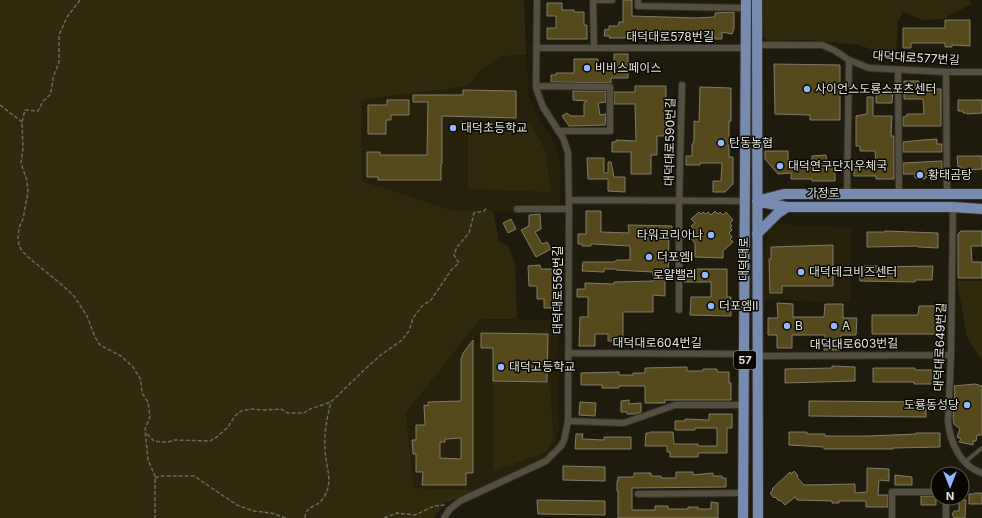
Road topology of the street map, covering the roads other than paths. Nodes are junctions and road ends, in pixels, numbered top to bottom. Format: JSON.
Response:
{"nodes":[{"id":1,"x":538,"y":0,"type":"edge"},
{"id":2,"x":588,"y":0,"type":"edge"},
{"id":3,"x":593,"y":0,"type":"edge"},
{"id":4,"x":612,"y":0,"type":"edge"},
{"id":5,"x":638,"y":0,"type":"edge"},
{"id":6,"x":757,"y":0,"type":"edge"},
{"id":7,"x":746,"y":4,"type":"edge"},
{"id":8,"x":757,"y":45,"type":"junction"},
{"id":9,"x":536,"y":48,"type":"junction"},
{"id":10,"x":594,"y":48,"type":"junction"},
{"id":11,"x":746,"y":48,"type":"junction"},
{"id":12,"x":849,"y":60,"type":"junction"},
{"id":13,"x":898,"y":70,"type":"junction"},
{"id":14,"x":946,"y":72,"type":"junction"},
{"id":15,"x":982,"y":72,"type":"edge"},
{"id":16,"x":682,"y":85,"type":"dead end"},
{"id":17,"x":536,"y":86,"type":"junction"},
{"id":18,"x":558,"y":132,"type":"junction"},
{"id":19,"x":847,"y":194,"type":"junction"},
{"id":20,"x":899,"y":194,"type":"junction"},
{"id":21,"x":947,"y":194,"type":"junction"},
{"id":22,"x":982,"y":194,"type":"edge"},
{"id":23,"x":569,"y":200,"type":"junction"},
{"id":24,"x":679,"y":200,"type":"junction"},
{"id":25,"x":746,"y":201,"type":"junction"},
{"id":26,"x":756,"y":201,"type":"junction"},
{"id":27,"x":787,"y":207,"type":"junction"},
{"id":28,"x":953,"y":207,"type":"junction"},
{"id":29,"x":517,"y":209,"type":"dead end"},
{"id":30,"x":569,"y":209,"type":"junction"},
{"id":31,"x":982,"y":209,"type":"edge"},
{"id":32,"x":757,"y":234,"type":"junction"},
{"id":33,"x":679,"y":310,"type":"dead end"},
{"id":34,"x":569,"y":354,"type":"junction"},
{"id":35,"x":745,"y":354,"type":"junction"},
{"id":36,"x":951,"y":355,"type":"junction"},
{"id":37,"x":757,"y":356,"type":"junction"},
{"id":38,"x":744,"y":405,"type":"junction"},
{"id":39,"x":568,"y":421,"type":"junction"},
{"id":40,"x":982,"y":448,"type":"edge"},
{"id":41,"x":965,"y":462,"type":"junction"},
{"id":42,"x":982,"y":473,"type":"edge"},
{"id":43,"x":930,"y":492,"type":"edge"},
{"id":44,"x":744,"y":493,"type":"junction"},
{"id":45,"x":638,"y":494,"type":"dead end"},
{"id":46,"x":946,"y":506,"type":"edge"},
{"id":47,"x":444,"y":518,"type":"edge"},
{"id":48,"x":743,"y":518,"type":"edge"},
{"id":49,"x":758,"y":518,"type":"edge"},
{"id":50,"x":892,"y":518,"type":"edge"},
{"id":51,"x":946,"y":518,"type":"edge"}],
"edges":[{"from":1,"to":9,"type":"street","name":"대덕대로556번길"},
{"from":2,"to":3,"type":"street"},
{"from":3,"to":4,"type":"street"},
{"from":3,"to":10,"type":"street"},
{"from":5,"to":7,"type":"street"},
{"from":6,"to":8,"type":"main road","name":"대덕대로","number":"57"},
{"from":7,"to":11,"type":"main road","name":"대덕대로","number":"57"},
{"from":8,"to":12,"type":"street","name":"대덕대로577번길"},
{"from":8,"to":26,"type":"main road","name":"대덕대로","number":"57"},
{"from":9,"to":10,"type":"street","name":"대덕대로578번길"},
{"from":9,"to":17,"type":"street","name":"대덕대로556번길"},
{"from":10,"to":11,"type":"street","name":"대덕대로578번길"},
{"from":11,"to":25,"type":"main road","name":"대덕대로","number":"57"},
{"from":12,"to":13,"type":"street","name":"대덕대로577번길"},
{"from":12,"to":19,"type":"street","name":"가정로"},
{"from":13,"to":14,"type":"street","name":"대덕대로577번길"},
{"from":13,"to":20,"type":"street"},
{"from":14,"to":15,"type":"street","name":"대덕대로577번길"},
{"from":14,"to":21,"type":"street"},
{"from":16,"to":24,"type":"street","name":"대덕대로590번길"},
{"from":17,"to":18,"type":"street","name":"대덕대로556번길"},
{"from":17,"to":18,"type":"street"},
{"from":18,"to":23,"type":"street","name":"대덕대로556번길"},
{"from":19,"to":20,"type":"main road","name":"가정로"},
{"from":19,"to":26,"type":"main road","name":"가정로"},
{"from":20,"to":21,"type":"main road","name":"가정로"},
{"from":21,"to":22,"type":"main road","name":"가정로"},
{"from":23,"to":24,"type":"street","name":"대덕대로590번길"},
{"from":23,"to":30,"type":"street","name":"대덕대로556번길"},
{"from":24,"to":25,"type":"street","name":"대덕대로590번길"},
{"from":24,"to":33,"type":"street","name":"대덕대로590번길"},
{"from":25,"to":35,"type":"main road","name":"대덕대로","number":"57"},
{"from":26,"to":27,"type":"main road","name":"가정로"},
{"from":26,"to":32,"type":"main road","name":"대덕대로","number":"57"},
{"from":27,"to":28,"type":"main road","name":"가정로"},
{"from":27,"to":32,"type":"main road"},
{"from":28,"to":31,"type":"main road","name":"가정로"},
{"from":28,"to":36,"type":"street","name":"대덕대로649번길"},
{"from":29,"to":30,"type":"street"},
{"from":30,"to":34,"type":"street","name":"대덕대로556번길"},
{"from":32,"to":37,"type":"main road","name":"대덕대로","number":"57"},
{"from":34,"to":35,"type":"street","name":"대덕대로604번길"},
{"from":34,"to":39,"type":"street","name":"대덕대로556번길"},
{"from":35,"to":38,"type":"main road","name":"대덕대로","number":"57"},
{"from":36,"to":37,"type":"street","name":"대덕대로603번길"},
{"from":36,"to":41,"type":"street","name":"대덕대로649번길"},
{"from":37,"to":49,"type":"main road","name":"대덕대로","number":"57"},
{"from":38,"to":39,"type":"street"},
{"from":38,"to":44,"type":"main road","name":"대덕대로","number":"57"},
{"from":39,"to":47,"type":"street","name":"대덕대로556번길"},
{"from":40,"to":41,"type":"lane"},
{"from":41,"to":42,"type":"street","name":"대덕대로649번길"},
{"from":43,"to":50,"type":"street"},
{"from":44,"to":45,"type":"street"},
{"from":44,"to":48,"type":"main road","name":"대덕대로","number":"57"},
{"from":46,"to":51,"type":"street"}]}
